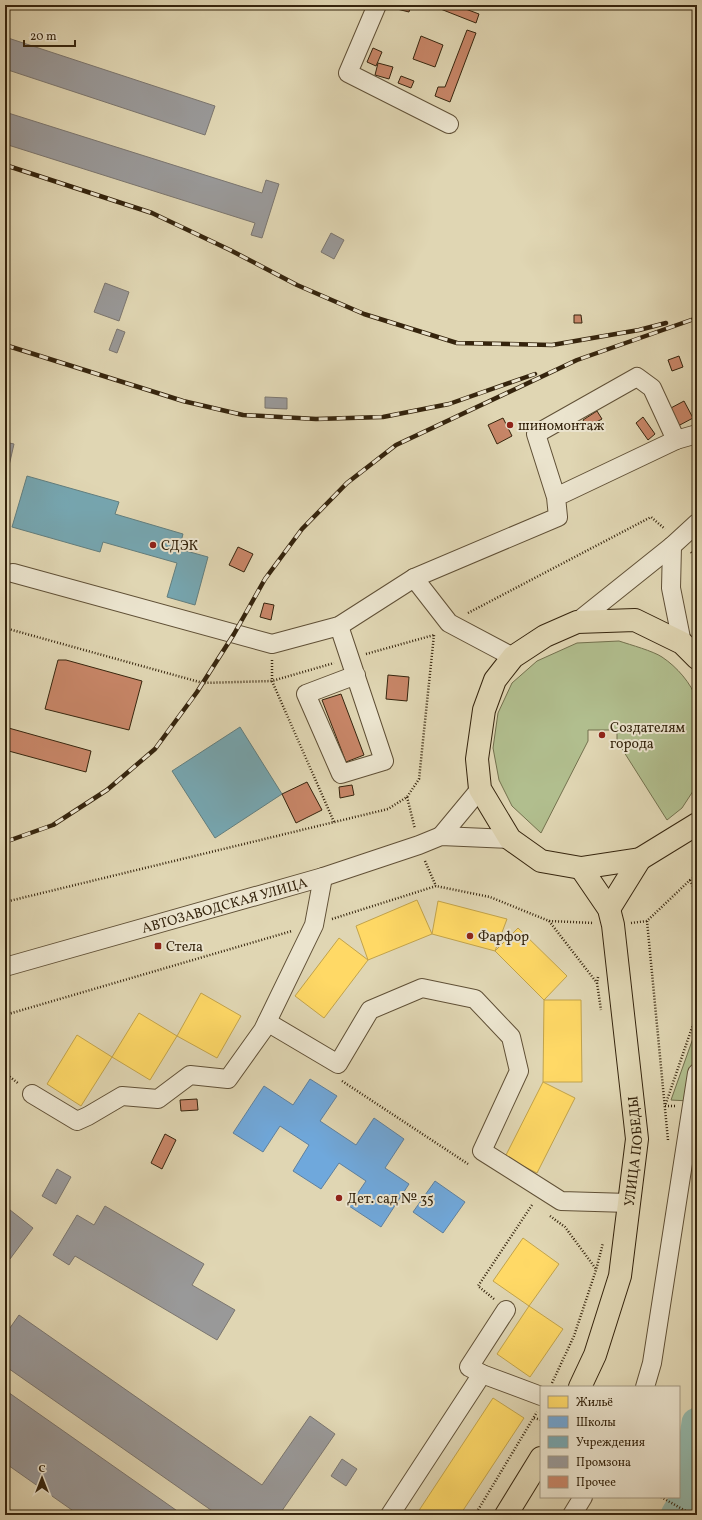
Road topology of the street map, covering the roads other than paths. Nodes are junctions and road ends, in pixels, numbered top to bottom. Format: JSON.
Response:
{"nodes":[{"id":1,"x":377,"y":5,"type":"edge"},
{"id":2,"x":448,"y":124,"type":"dead end"},
{"id":3,"x":697,"y":434,"type":"edge"},
{"id":4,"x":676,"y":440,"type":"junction"},
{"id":5,"x":556,"y":497,"type":"junction"},
{"id":6,"x":697,"y":523,"type":"edge"},
{"id":7,"x":672,"y":546,"type":"junction"},
{"id":8,"x":14,"y":573,"type":"dead end"},
{"id":9,"x":414,"y":578,"type":"junction"},
{"id":10,"x":577,"y":622,"type":"junction"},
{"id":11,"x":339,"y":626,"type":"junction"},
{"id":12,"x":689,"y":651,"type":"edge"},
{"id":13,"x":513,"y":657,"type":"junction"},
{"id":14,"x":353,"y":666,"type":"junction"},
{"id":15,"x":480,"y":789,"type":"junction"},
{"id":16,"x":697,"y":824,"type":"edge"},
{"id":17,"x":441,"y":836,"type":"junction"},
{"id":18,"x":510,"y":839,"type":"junction"},
{"id":19,"x":640,"y":859,"type":"junction"},
{"id":20,"x":581,"y":868,"type":"junction"},
{"id":21,"x":323,"y":877,"type":"junction"},
{"id":22,"x":611,"y":917,"type":"junction"},
{"id":23,"x":5,"y":967,"type":"edge"},
{"id":24,"x":267,"y":1022,"type":"junction"},
{"id":25,"x":697,"y":1073,"type":"edge"},
{"id":26,"x":32,"y":1094,"type":"dead end"},
{"id":27,"x":629,"y":1203,"type":"junction"},
{"id":28,"x":506,"y":1310,"type":"road end"},
{"id":29,"x":482,"y":1374,"type":"junction"},
{"id":30,"x":580,"y":1386,"type":"edge"},
{"id":31,"x":645,"y":1386,"type":"edge"},
{"id":32,"x":539,"y":1403,"type":"edge"},
{"id":33,"x":540,"y":1460,"type":"edge"},
{"id":34,"x":582,"y":1498,"type":"edge"},
{"id":35,"x":390,"y":1515,"type":"edge"},
{"id":36,"x":506,"y":1515,"type":"edge"},
{"id":37,"x":572,"y":1515,"type":"edge"}],
"edges":[{"from":1,"to":2,"type":"street"},
{"from":3,"to":4,"type":"street"},
{"from":4,"to":5,"type":"street"},
{"from":4,"to":5,"type":"street"},
{"from":5,"to":9,"type":"street"},
{"from":6,"to":7,"type":"street"},
{"from":7,"to":10,"type":"street"},
{"from":7,"to":12,"type":"street"},
{"from":8,"to":11,"type":"street"},
{"from":9,"to":11,"type":"street"},
{"from":9,"to":13,"type":"street"},
{"from":10,"to":12,"type":"main road"},
{"from":10,"to":13,"type":"main road"},
{"from":11,"to":14,"type":"street"},
{"from":13,"to":15,"type":"main road"},
{"from":14,"to":14,"type":"street"},
{"from":15,"to":17,"type":"street"},
{"from":15,"to":18,"type":"main road"},
{"from":16,"to":19,"type":"main road"},
{"from":17,"to":18,"type":"street"},
{"from":17,"to":21,"type":"street","name":"АВТОЗАВОДСКАЯ УЛИЦА"},
{"from":18,"to":20,"type":"main road"},
{"from":19,"to":20,"type":"main road"},
{"from":19,"to":22,"type":"main road"},
{"from":20,"to":22,"type":"main road"},
{"from":21,"to":23,"type":"street","name":"АВТОЗАВОДСКАЯ УЛИЦА"},
{"from":21,"to":24,"type":"street"},
{"from":22,"to":27,"type":"main road","name":"УЛИЦА ПОБЕДЫ"},
{"from":24,"to":26,"type":"street"},
{"from":24,"to":27,"type":"street"},
{"from":25,"to":31,"type":"street"},
{"from":27,"to":30,"type":"main road","name":"УЛИЦА ПОБЕДЫ"},
{"from":28,"to":29,"type":"street"},
{"from":29,"to":32,"type":"street"},
{"from":29,"to":35,"type":"street"},
{"from":33,"to":36,"type":"main road"},
{"from":34,"to":37,"type":"street"}]}
